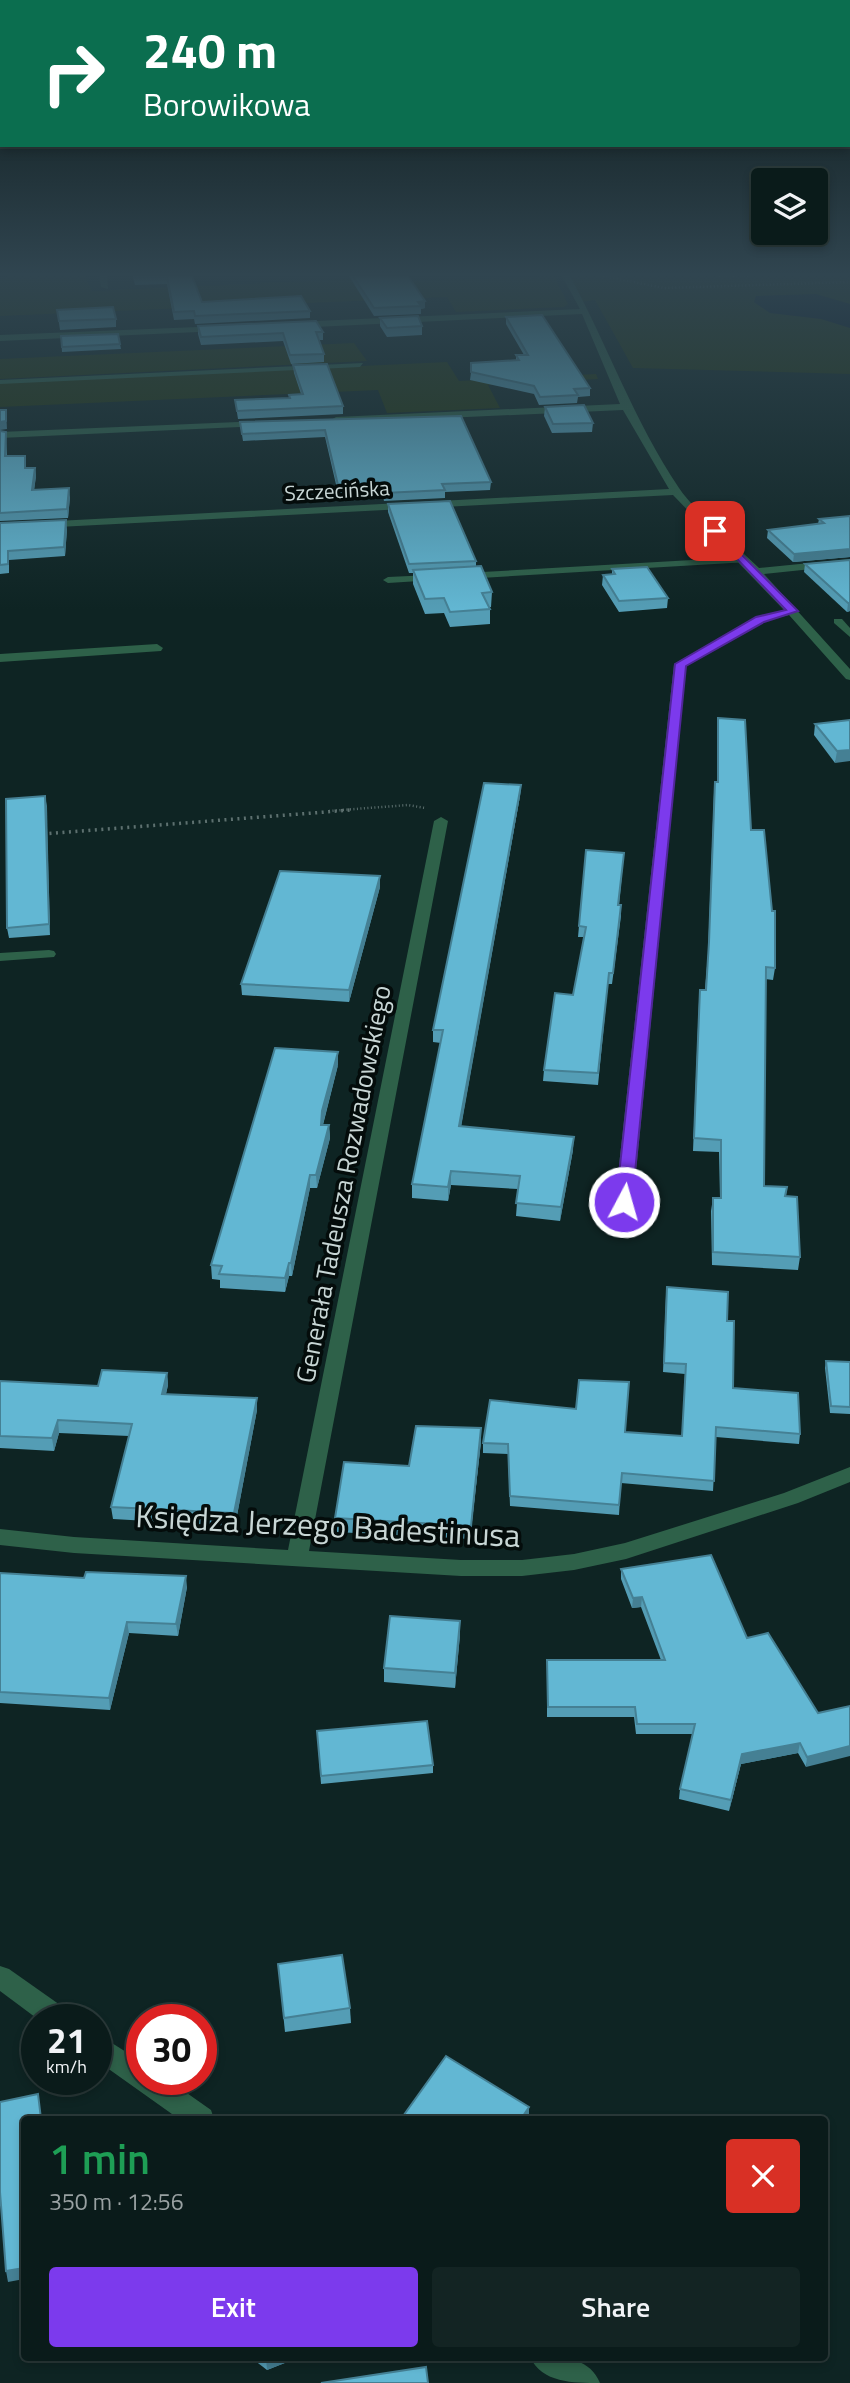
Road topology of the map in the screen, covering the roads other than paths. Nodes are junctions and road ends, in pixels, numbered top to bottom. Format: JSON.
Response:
{"nodes":[{"id":1,"x":618,"y":387,"type":"edge"},
{"id":2,"x":626,"y":407,"type":"junction"},
{"id":3,"x":320,"y":421,"type":"edge"},
{"id":4,"x":278,"y":423,"type":"edge"},
{"id":5,"x":0,"y":435,"type":"edge"},
{"id":6,"x":677,"y":492,"type":"junction"},
{"id":7,"x":0,"y":527,"type":"edge"},
{"id":8,"x":745,"y":560,"type":"junction"},
{"id":9,"x":850,"y":562,"type":"edge"},
{"id":10,"x":756,"y":572,"type":"junction"},
{"id":11,"x":457,"y":576,"type":"edge"},
{"id":12,"x":443,"y":577,"type":"edge"},
{"id":13,"x":388,"y":580,"type":"dead end"},
{"id":14,"x":793,"y":611,"type":"junction"},
{"id":15,"x":838,"y":621,"type":"dead end"},
{"id":16,"x":850,"y":634,"type":"edge"},
{"id":17,"x":157,"y":648,"type":"dead end"},
{"id":18,"x":0,"y":658,"type":"edge"},
{"id":19,"x":850,"y":676,"type":"edge"},
{"id":20,"x":441,"y":821,"type":"road end"},
{"id":21,"x":50,"y":954,"type":"dead end"},
{"id":22,"x":0,"y":957,"type":"edge"},
{"id":23,"x":624,"y":1202,"type":"dead end"},
{"id":24,"x":850,"y":1474,"type":"edge"},
{"id":25,"x":0,"y":1537,"type":"edge"},
{"id":26,"x":297,"y":1558,"type":"junction"},
{"id":27,"x":0,"y":1977,"type":"edge"},
{"id":28,"x":38,"y":2004,"type":"edge"},
{"id":29,"x":167,"y":2095,"type":"edge"},
{"id":30,"x":197,"y":2116,"type":"edge"},
{"id":31,"x":551,"y":2361,"type":"edge"},
{"id":32,"x":584,"y":2383,"type":"edge"}],
"edges":[{"from":1,"to":2,"type":"street"},
{"from":2,"to":3,"type":"street"},
{"from":2,"to":6,"type":"street"},
{"from":4,"to":5,"type":"street"},
{"from":6,"to":7,"type":"street","name":"Szczecińska"},
{"from":6,"to":8,"type":"street"},
{"from":8,"to":10,"type":"street"},
{"from":8,"to":11,"type":"lane"},
{"from":9,"to":10,"type":"street"},
{"from":10,"to":14,"type":"street"},
{"from":12,"to":13,"type":"lane"},
{"from":14,"to":19,"type":"street"},
{"from":14,"to":23,"type":"street"},
{"from":15,"to":16,"type":"lane"},
{"from":17,"to":18,"type":"street"},
{"from":20,"to":26,"type":"street","name":"Generała Tadeusza Rozwadowskiego"},
{"from":21,"to":22,"type":"lane"},
{"from":24,"to":26,"type":"street","name":"Księdza Jerzego Badestinusa"},
{"from":25,"to":26,"type":"street","name":"Księdza Jerzego Badestinusa"},
{"from":27,"to":28,"type":"street"},
{"from":29,"to":30,"type":"street"},
{"from":31,"to":32,"type":"street"}]}
